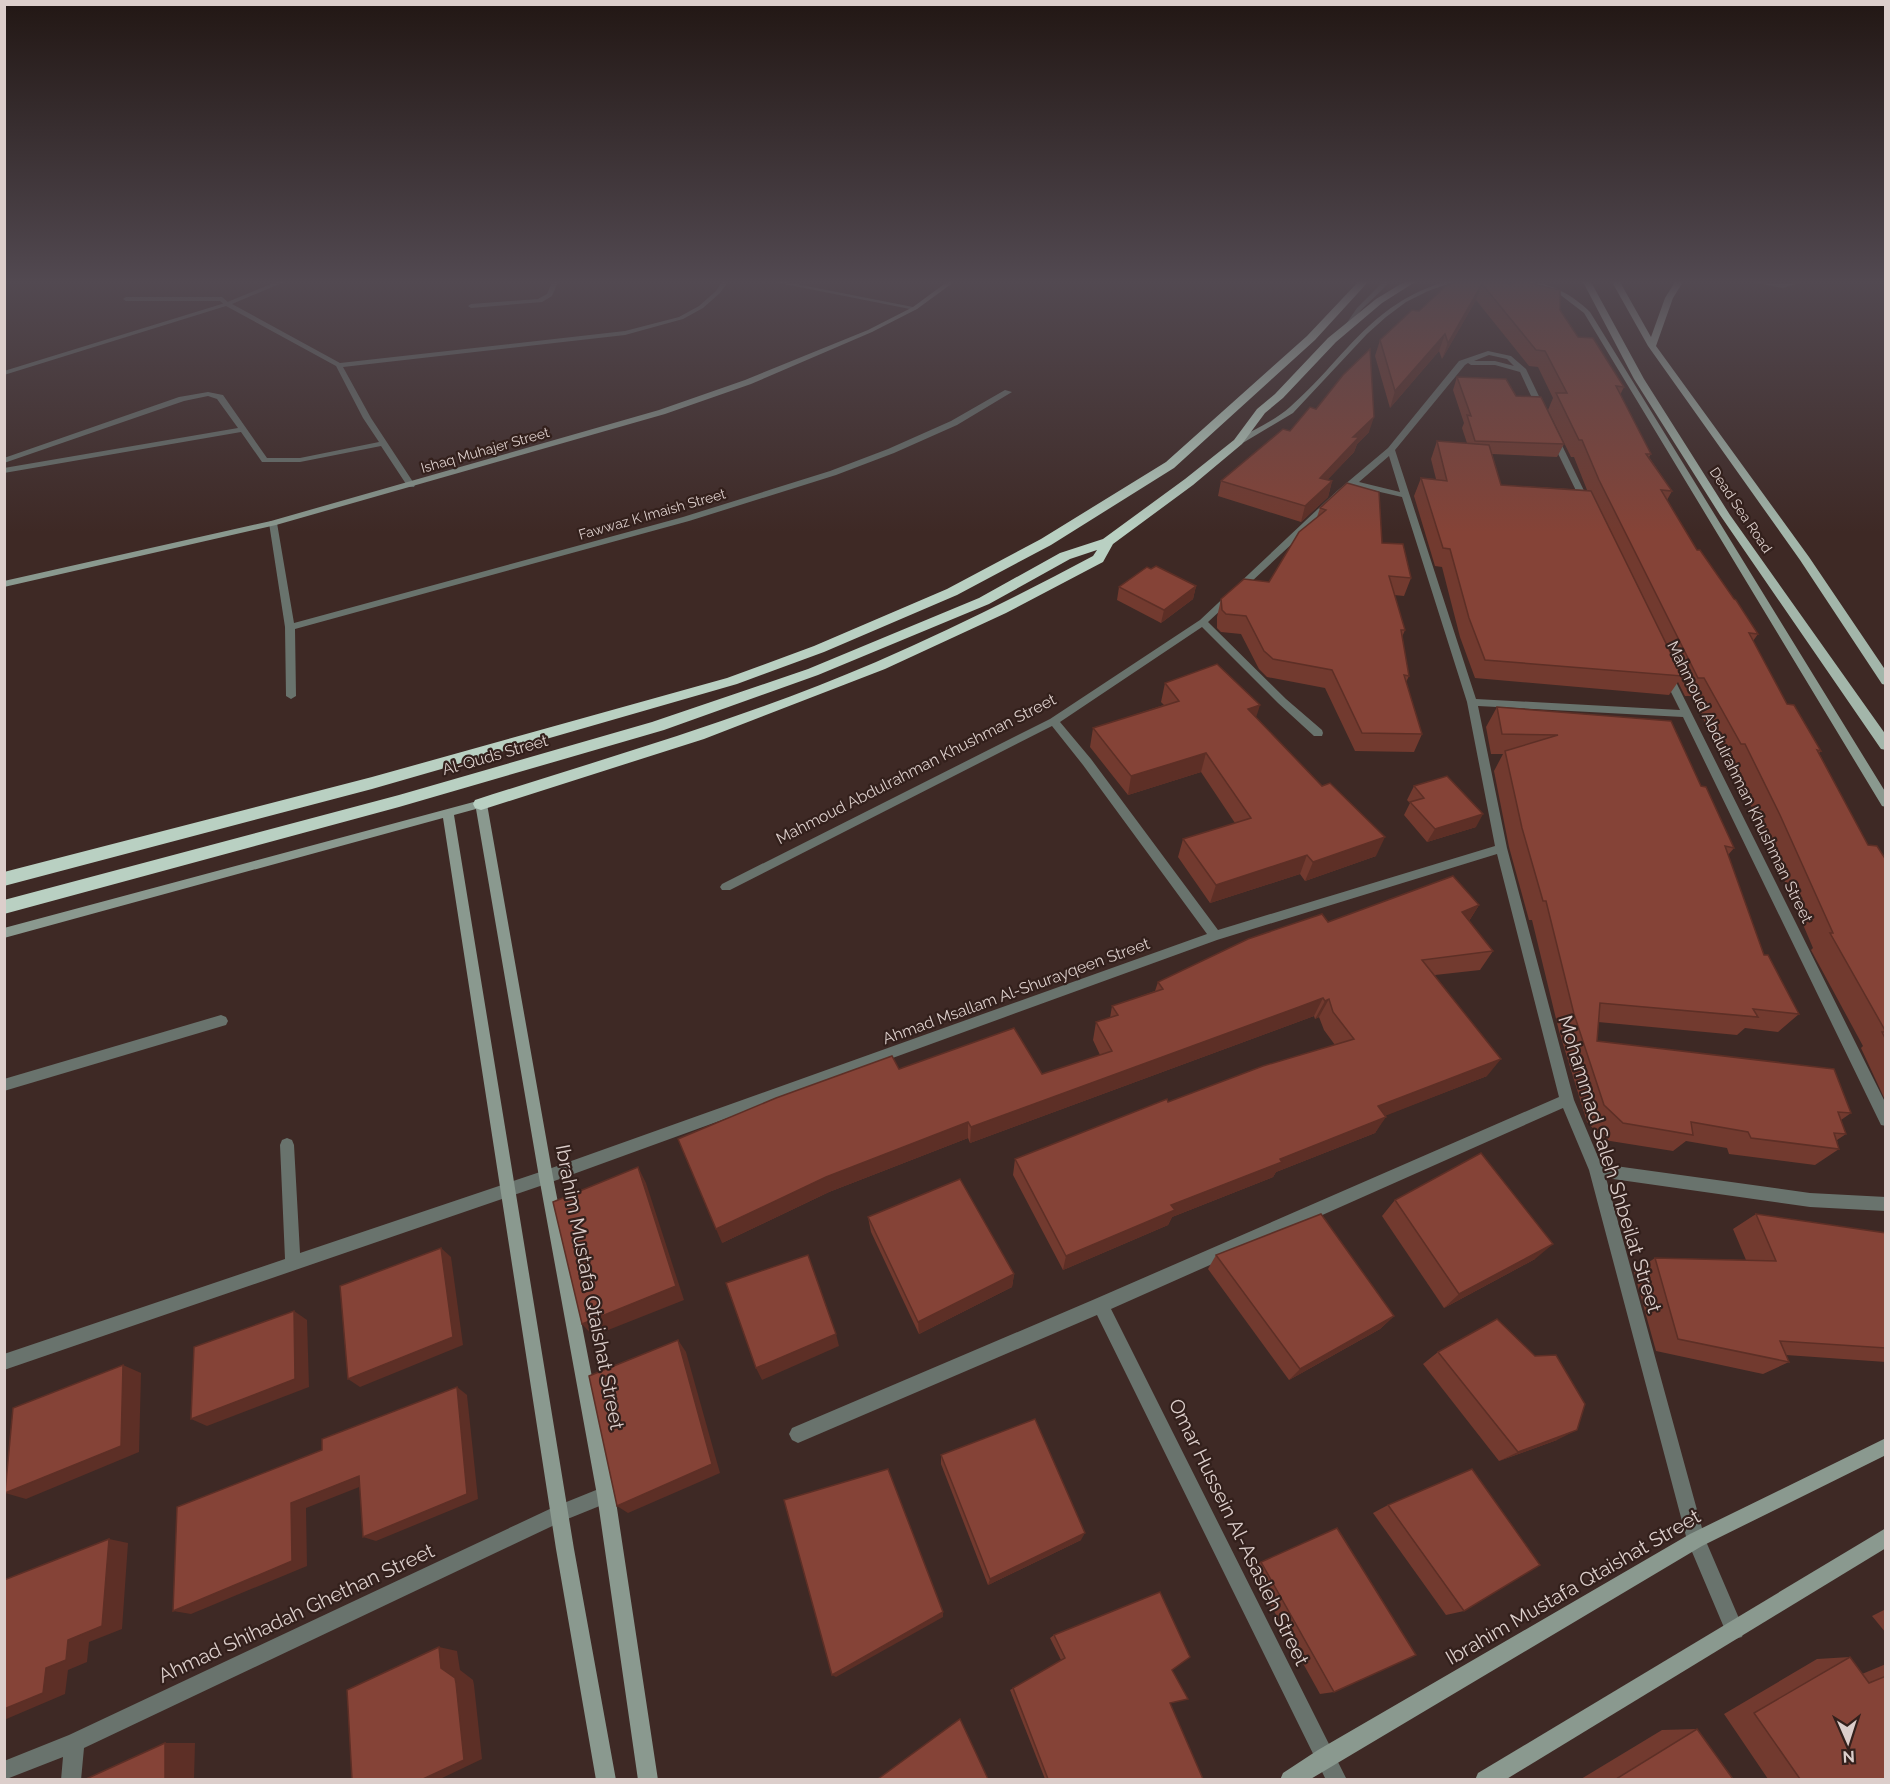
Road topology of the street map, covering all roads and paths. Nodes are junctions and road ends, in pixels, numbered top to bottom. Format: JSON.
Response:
{"nodes":[{"id":1,"x":29,"y":365,"type":"edge"},
{"id":2,"x":339,"y":365,"type":"edge"},
{"id":3,"x":790,"y":365,"type":"edge"},
{"id":4,"x":1282,"y":365,"type":"edge"},
{"id":5,"x":1308,"y":365,"type":"edge"},
{"id":6,"x":1334,"y":365,"type":"edge"},
{"id":7,"x":1460,"y":365,"type":"edge"},
{"id":8,"x":1518,"y":365,"type":"edge"},
{"id":9,"x":1619,"y":365,"type":"edge"},
{"id":10,"x":1632,"y":365,"type":"edge"},
{"id":11,"x":1666,"y":365,"type":"edge"},
{"id":12,"x":4,"y":373,"type":"edge"},
{"id":13,"x":1008,"y":392,"type":"dead end"},
{"id":14,"x":243,"y":429,"type":"junction"},
{"id":15,"x":1238,"y":442,"type":"junction"},
{"id":16,"x":383,"y":443,"type":"junction"},
{"id":17,"x":1391,"y":450,"type":"junction"},
{"id":18,"x":4,"y":461,"type":"edge"},
{"id":19,"x":4,"y":471,"type":"edge"},
{"id":20,"x":1353,"y":483,"type":"junction"},
{"id":21,"x":411,"y":485,"type":"junction"},
{"id":22,"x":1406,"y":496,"type":"junction"},
{"id":23,"x":1589,"y":510,"type":"edge"},
{"id":24,"x":273,"y":523,"type":"junction"},
{"id":25,"x":1108,"y":542,"type":"junction"},
{"id":26,"x":4,"y":584,"type":"edge"},
{"id":27,"x":1203,"y":622,"type":"junction"},
{"id":28,"x":290,"y":627,"type":"junction"},
{"id":29,"x":1660,"y":660,"type":"edge"},
{"id":30,"x":1886,"y":681,"type":"edge"},
{"id":31,"x":291,"y":696,"type":"dead end"},
{"id":32,"x":1472,"y":702,"type":"junction"},
{"id":33,"x":1686,"y":714,"type":"junction"},
{"id":34,"x":1054,"y":721,"type":"junction"},
{"id":35,"x":1318,"y":733,"type":"dead end"},
{"id":36,"x":1886,"y":746,"type":"edge"},
{"id":37,"x":1886,"y":803,"type":"edge"},
{"id":38,"x":481,"y":804,"type":"junction"},
{"id":39,"x":448,"y":813,"type":"junction"},
{"id":40,"x":1502,"y":848,"type":"junction"},
{"id":41,"x":4,"y":879,"type":"edge"},
{"id":42,"x":726,"y":886,"type":"dead end"},
{"id":43,"x":4,"y":907,"type":"edge"},
{"id":44,"x":4,"y":933,"type":"edge"},
{"id":45,"x":1215,"y":936,"type":"junction"},
{"id":46,"x":221,"y":1021,"type":"dead end"},
{"id":47,"x":4,"y":1085,"type":"edge"},
{"id":48,"x":1567,"y":1100,"type":"junction"},
{"id":49,"x":1886,"y":1119,"type":"edge"},
{"id":50,"x":287,"y":1145,"type":"dead end"},
{"id":51,"x":1596,"y":1170,"type":"junction"},
{"id":52,"x":546,"y":1177,"type":"junction"},
{"id":53,"x":509,"y":1190,"type":"junction"},
{"id":54,"x":1886,"y":1204,"type":"edge"},
{"id":55,"x":293,"y":1264,"type":"junction"},
{"id":56,"x":1101,"y":1305,"type":"junction"},
{"id":57,"x":4,"y":1362,"type":"edge"},
{"id":58,"x":798,"y":1434,"type":"dead end"},
{"id":59,"x":1886,"y":1446,"type":"edge"},
{"id":60,"x":606,"y":1495,"type":"junction"},
{"id":61,"x":560,"y":1514,"type":"junction"},
{"id":62,"x":1886,"y":1537,"type":"edge"},
{"id":63,"x":1696,"y":1540,"type":"junction"},
{"id":64,"x":1735,"y":1630,"type":"junction"},
{"id":65,"x":75,"y":1742,"type":"junction"},
{"id":66,"x":1325,"y":1757,"type":"junction"},
{"id":67,"x":4,"y":1771,"type":"edge"},
{"id":68,"x":71,"y":1779,"type":"edge"},
{"id":69,"x":606,"y":1779,"type":"edge"},
{"id":70,"x":648,"y":1779,"type":"edge"},
{"id":71,"x":1290,"y":1779,"type":"edge"},
{"id":72,"x":1337,"y":1779,"type":"edge"},
{"id":73,"x":1485,"y":1779,"type":"edge"}],
"edges":[{"from":1,"to":12,"type":"street"},
{"from":2,"to":16,"type":"street"},
{"from":3,"to":21,"type":"street","name":"Ishaq Muhajer Street"},
{"from":4,"to":41,"type":"highway","name":"Al-Quds Street"},
{"from":5,"to":15,"type":"highway"},
{"from":6,"to":15,"type":"street"},
{"from":7,"to":17,"type":"street","name":"Mahmoud Abdulrahman Khushman Street"},
{"from":8,"to":23,"type":"street","name":"Mahmoud Abdulrahman Khushman Street"},
{"from":9,"to":37,"type":"street"},
{"from":10,"to":36,"type":"main road","name":"Dead Sea Road"},
{"from":11,"to":30,"type":"main road"},
{"from":13,"to":28,"type":"street","name":"Fawwaz K Imaish Street"},
{"from":14,"to":16,"type":"street"},
{"from":14,"to":18,"type":"street"},
{"from":14,"to":19,"type":"street"},
{"from":15,"to":25,"type":"highway"},
{"from":16,"to":21,"type":"street"},
{"from":17,"to":20,"type":"street","name":"Mahmoud Abdulrahman Khushman Street"},
{"from":17,"to":22,"type":"street","name":"Mohammad Saleh Shbeilat Street"},
{"from":20,"to":22,"type":"street"},
{"from":20,"to":27,"type":"street","name":"Mahmoud Abdulrahman Khushman Street"},
{"from":21,"to":24,"type":"street","name":"Ishaq Muhajer Street"},
{"from":22,"to":32,"type":"street","name":"Mohammad Saleh Shbeilat Street"},
{"from":24,"to":26,"type":"street","name":"Ishaq Muhajer Street"},
{"from":24,"to":28,"type":"street"},
{"from":25,"to":38,"type":"highway"},
{"from":25,"to":43,"type":"highway","name":"Al-Quds Street"},
{"from":27,"to":34,"type":"street","name":"Mahmoud Abdulrahman Khushman Street"},
{"from":27,"to":35,"type":"street"},
{"from":28,"to":31,"type":"street"},
{"from":29,"to":33,"type":"street","name":"Mahmoud Abdulrahman Khushman Street"},
{"from":32,"to":33,"type":"street"},
{"from":32,"to":40,"type":"street","name":"Mohammad Saleh Shbeilat Street"},
{"from":33,"to":49,"type":"street","name":"Mahmoud Abdulrahman Khushman Street"},
{"from":34,"to":42,"type":"street","name":"Mahmoud Abdulrahman Khushman Street"},
{"from":34,"to":45,"type":"street"},
{"from":38,"to":39,"type":"street"},
{"from":38,"to":52,"type":"street","name":"Ibrahim Mustafa Qtaishat Street"},
{"from":39,"to":44,"type":"street"},
{"from":39,"to":53,"type":"street"},
{"from":40,"to":45,"type":"street","name":"Ahmad Msallam Al-Shurayqeen Street"},
{"from":40,"to":48,"type":"street","name":"Mohammad Saleh Shbeilat Street"},
{"from":45,"to":52,"type":"street","name":"Ahmad Msallam Al-Shurayqeen Street"},
{"from":46,"to":47,"type":"street"},
{"from":48,"to":51,"type":"street","name":"Mohammad Saleh Shbeilat Street"},
{"from":48,"to":56,"type":"street"},
{"from":50,"to":55,"type":"street"},
{"from":51,"to":54,"type":"street"},
{"from":51,"to":63,"type":"street","name":"Mohammad Saleh Shbeilat Street"},
{"from":52,"to":53,"type":"street","name":"Ahmad Msallam Al-Shurayqeen Street"},
{"from":52,"to":60,"type":"street","name":"Ibrahim Mustafa Qtaishat Street"},
{"from":53,"to":55,"type":"street","name":"Ahmad Msallam Al-Shurayqeen Street"},
{"from":53,"to":61,"type":"street"},
{"from":55,"to":57,"type":"street","name":"Ahmad Msallam Al-Shurayqeen Street"},
{"from":56,"to":58,"type":"street"},
{"from":56,"to":66,"type":"street","name":"Omar Hussein Al-Asasleh Street"},
{"from":59,"to":63,"type":"street","name":"Ibrahim Mustafa Qtaishat Street"},
{"from":60,"to":61,"type":"street","name":"Ahmad Shihadah Ghethan Street"},
{"from":60,"to":70,"type":"street","name":"Ibrahim Mustafa Qtaishat Street"},
{"from":61,"to":65,"type":"street","name":"Ahmad Shihadah Ghethan Street"},
{"from":61,"to":69,"type":"street"},
{"from":62,"to":64,"type":"street"},
{"from":63,"to":64,"type":"street","name":"Mohammad Saleh Shbeilat Street"},
{"from":63,"to":66,"type":"street","name":"Ibrahim Mustafa Qtaishat Street"},
{"from":64,"to":73,"type":"street"},
{"from":65,"to":67,"type":"street","name":"Ahmad Shihadah Ghethan Street"},
{"from":65,"to":68,"type":"street"},
{"from":66,"to":71,"type":"street","name":"Ibrahim Mustafa Qtaishat Street"},
{"from":66,"to":72,"type":"street","name":"Omar Hussein Al-Asasleh Street"}]}
